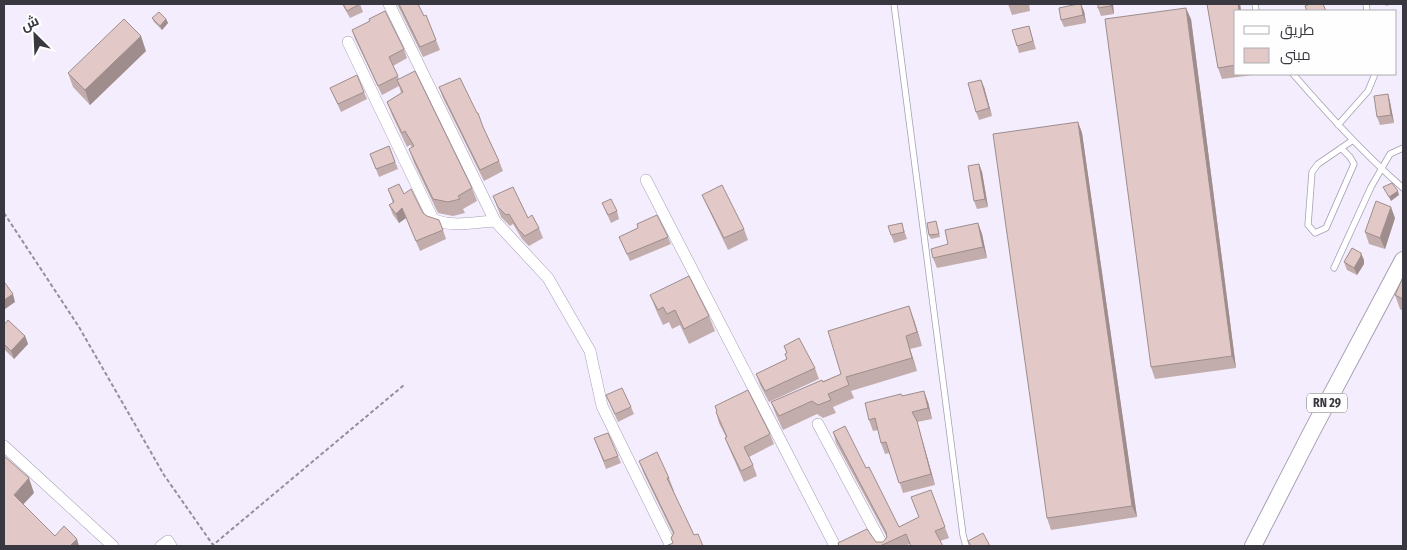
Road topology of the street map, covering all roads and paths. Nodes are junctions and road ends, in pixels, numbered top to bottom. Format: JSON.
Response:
{"nodes":[{"id":1,"x":390,"y":4,"type":"edge"},
{"id":2,"x":894,"y":4,"type":"edge"},
{"id":3,"x":348,"y":42,"type":"dead end"},
{"id":4,"x":1293,"y":75,"type":"edge"},
{"id":5,"x":1375,"y":75,"type":"edge"},
{"id":6,"x":1338,"y":125,"type":"junction"},
{"id":7,"x":1353,"y":140,"type":"junction"},
{"id":8,"x":1341,"y":148,"type":"junction"},
{"id":9,"x":1403,"y":148,"type":"edge"},
{"id":10,"x":1382,"y":170,"type":"junction"},
{"id":11,"x":646,"y":180,"type":"dead end"},
{"id":12,"x":1403,"y":188,"type":"edge"},
{"id":13,"x":4,"y":213,"type":"edge"},
{"id":14,"x":495,"y":221,"type":"junction"},
{"id":15,"x":1403,"y":260,"type":"edge"},
{"id":16,"x":1334,"y":268,"type":"dead end"},
{"id":17,"x":404,"y":385,"type":"dead end"},
{"id":18,"x":818,"y":424,"type":"dead end"},
{"id":19,"x":4,"y":446,"type":"edge"},
{"id":20,"x":113,"y":546,"type":"edge"},
{"id":21,"x":161,"y":546,"type":"edge"},
{"id":22,"x":171,"y":546,"type":"edge"},
{"id":23,"x":671,"y":546,"type":"edge"},
{"id":24,"x":835,"y":546,"type":"edge"},
{"id":25,"x":883,"y":546,"type":"edge"},
{"id":26,"x":966,"y":546,"type":"edge"},
{"id":27,"x":1253,"y":546,"type":"edge"}],
"edges":[{"from":1,"to":14,"type":"street"},
{"from":2,"to":26,"type":"lane"},
{"from":3,"to":14,"type":"street"},
{"from":4,"to":6,"type":"lane"},
{"from":5,"to":6,"type":"lane"},
{"from":6,"to":7,"type":"lane"},
{"from":7,"to":8,"type":"lane"},
{"from":7,"to":10,"type":"lane"},
{"from":8,"to":8,"type":"lane"},
{"from":9,"to":10,"type":"lane"},
{"from":10,"to":12,"type":"lane"},
{"from":10,"to":16,"type":"lane"},
{"from":11,"to":24,"type":"street"},
{"from":13,"to":17,"type":"path"},
{"from":14,"to":23,"type":"street"},
{"from":15,"to":27,"type":"main road","number":"RN 29"},
{"from":18,"to":25,"type":"street"},
{"from":19,"to":20,"type":"street"},
{"from":21,"to":22,"type":"street"}]}
